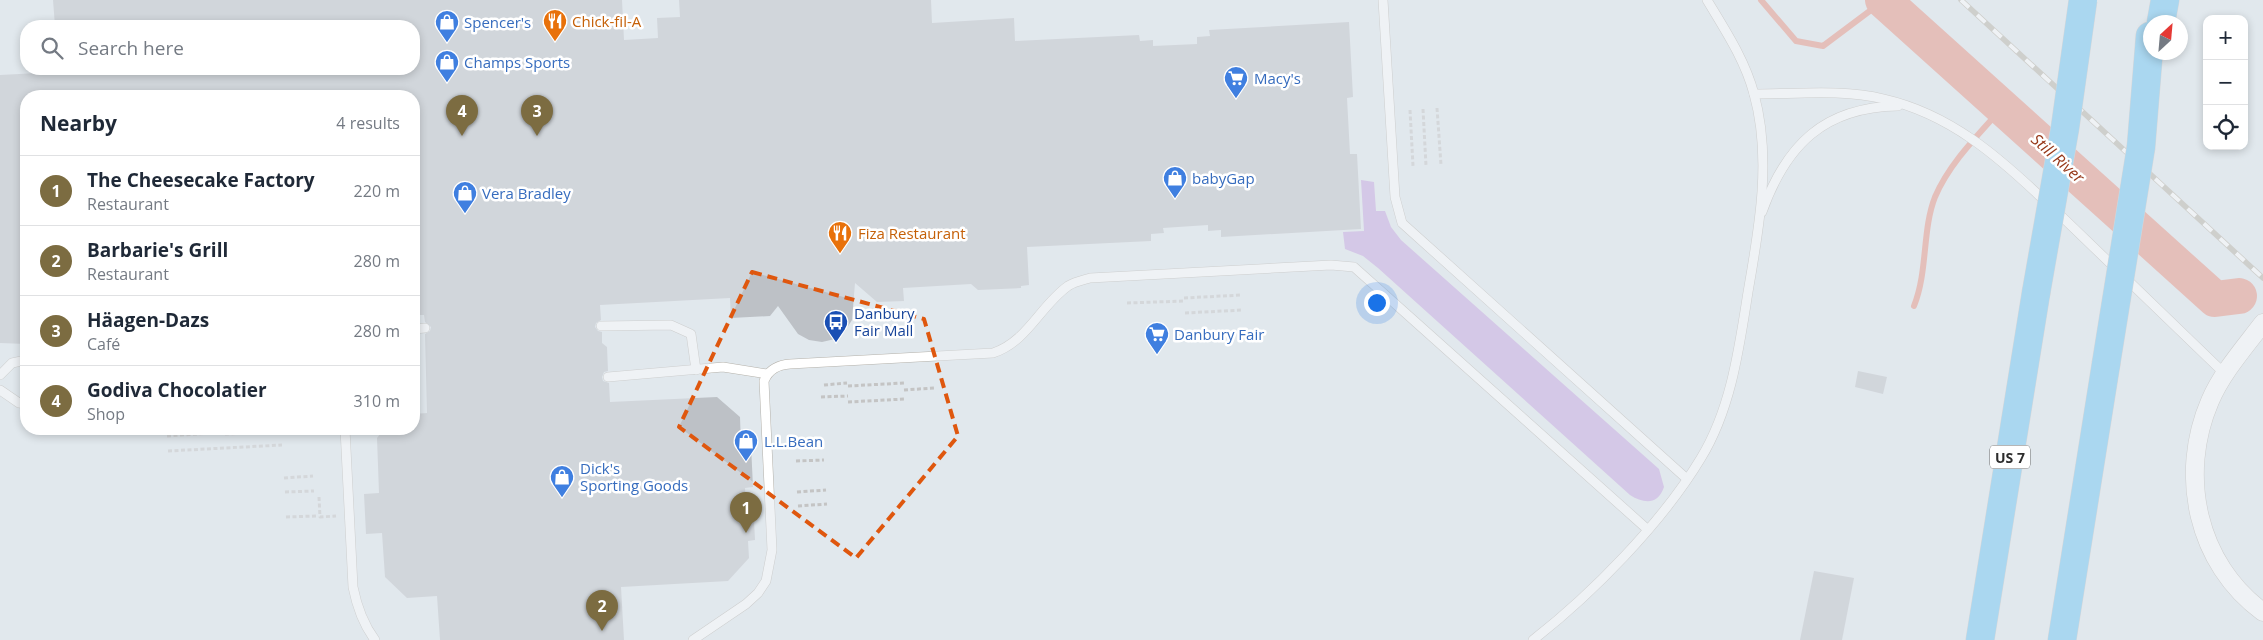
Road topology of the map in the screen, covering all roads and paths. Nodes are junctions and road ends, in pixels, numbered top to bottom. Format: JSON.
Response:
{"nodes":[{"id":1,"x":1383,"y":0,"type":"edge"},
{"id":2,"x":1707,"y":0,"type":"edge"},
{"id":3,"x":2068,"y":0,"type":"edge"},
{"id":4,"x":2084,"y":0,"type":"edge"},
{"id":5,"x":2154,"y":0,"type":"edge"},
{"id":6,"x":2165,"y":0,"type":"edge"},
{"id":7,"x":2153,"y":15,"type":"edge"},
{"id":8,"x":2162,"y":15,"type":"edge"},
{"id":9,"x":2148,"y":60,"type":"edge"},
{"id":10,"x":2155,"y":60,"type":"edge"},
{"id":11,"x":1754,"y":94,"type":"junction"},
{"id":12,"x":1910,"y":106,"type":"junction"},
{"id":13,"x":1437,"y":108,"type":"dead end"},
{"id":14,"x":1423,"y":109,"type":"dead end"},
{"id":15,"x":1410,"y":110,"type":"dead end"},
{"id":16,"x":2141,"y":147,"type":"junction"},
{"id":17,"x":1441,"y":165,"type":"dead end"},
{"id":18,"x":1413,"y":166,"type":"dead end"},
{"id":19,"x":1426,"y":166,"type":"dead end"},
{"id":20,"x":1758,"y":224,"type":"junction"},
{"id":21,"x":2036,"y":293,"type":"junction"},
{"id":22,"x":1242,"y":295,"type":"dead end"},
{"id":23,"x":1127,"y":303,"type":"dead end"},
{"id":24,"x":1243,"y":310,"type":"dead end"},
{"id":25,"x":1185,"y":313,"type":"dead end"},
{"id":26,"x":2263,"y":323,"type":"edge"},
{"id":27,"x":601,"y":326,"type":"dead end"},
{"id":28,"x":420,"y":328,"type":"edge"},
{"id":29,"x":425,"y":328,"type":"dead end"},
{"id":30,"x":20,"y":361,"type":"edge"},
{"id":31,"x":696,"y":370,"type":"junction"},
{"id":32,"x":767,"y":374,"type":"junction"},
{"id":33,"x":2225,"y":374,"type":"junction"},
{"id":34,"x":0,"y":376,"type":"edge"},
{"id":35,"x":608,"y":377,"type":"dead end"},
{"id":36,"x":904,"y":383,"type":"dead end"},
{"id":37,"x":824,"y":385,"type":"dead end"},
{"id":38,"x":934,"y":388,"type":"dead end"},
{"id":39,"x":0,"y":390,"type":"edge"},
{"id":40,"x":904,"y":390,"type":"dead end"},
{"id":41,"x":848,"y":396,"type":"dead end"},
{"id":42,"x":821,"y":397,"type":"dead end"},
{"id":43,"x":905,"y":399,"type":"dead end"},
{"id":44,"x":848,"y":402,"type":"dead end"},
{"id":45,"x":20,"y":403,"type":"edge"},
{"id":46,"x":187,"y":435,"type":"edge"},
{"id":47,"x":345,"y":435,"type":"edge"},
{"id":48,"x":168,"y":436,"type":"dead end"},
{"id":49,"x":282,"y":445,"type":"dead end"},
{"id":50,"x":168,"y":451,"type":"dead end"},
{"id":51,"x":824,"y":460,"type":"dead end"},
{"id":52,"x":796,"y":462,"type":"dead end"},
{"id":53,"x":314,"y":476,"type":"dead end"},
{"id":54,"x":284,"y":478,"type":"dead end"},
{"id":55,"x":1687,"y":479,"type":"junction"},
{"id":56,"x":826,"y":490,"type":"dead end"},
{"id":57,"x":314,"y":491,"type":"dead end"},
{"id":58,"x":284,"y":492,"type":"dead end"},
{"id":59,"x":798,"y":492,"type":"dead end"},
{"id":60,"x":320,"y":497,"type":"dead end"},
{"id":61,"x":827,"y":504,"type":"dead end"},
{"id":62,"x":798,"y":506,"type":"dead end"},
{"id":63,"x":316,"y":516,"type":"dead end"},
{"id":64,"x":336,"y":516,"type":"dead end"},
{"id":65,"x":286,"y":517,"type":"dead end"},
{"id":66,"x":1647,"y":529,"type":"junction"},
{"id":67,"x":2261,"y":608,"type":"edge"},
{"id":68,"x":2062,"y":636,"type":"edge"},
{"id":69,"x":375,"y":640,"type":"edge"},
{"id":70,"x":693,"y":640,"type":"edge"},
{"id":71,"x":1532,"y":640,"type":"edge"},
{"id":72,"x":1980,"y":640,"type":"edge"}],
"edges":[{"from":1,"to":55,"type":"lane"},
{"from":2,"to":11,"type":"lane"},
{"from":3,"to":21,"type":"highway","bridge":true},
{"from":4,"to":21,"type":"highway","number":"US 7","bridge":true},
{"from":5,"to":7,"type":"highway"},
{"from":6,"to":8,"type":"highway"},
{"from":9,"to":16,"type":"highway"},
{"from":10,"to":16,"type":"highway"},
{"from":11,"to":12,"type":"lane"},
{"from":11,"to":20,"type":"lane"},
{"from":12,"to":20,"type":"lane"},
{"from":12,"to":33,"type":"lane"},
{"from":13,"to":17,"type":"path"},
{"from":14,"to":19,"type":"path"},
{"from":15,"to":18,"type":"path"},
{"from":16,"to":68,"type":"highway","bridge":true},
{"from":20,"to":55,"type":"lane"},
{"from":21,"to":72,"type":"highway","number":"US 7"},
{"from":22,"to":23,"type":"path"},
{"from":24,"to":25,"type":"path"},
{"from":26,"to":33,"type":"street"},
{"from":27,"to":31,"type":"lane"},
{"from":28,"to":29,"type":"lane"},
{"from":30,"to":34,"type":"lane"},
{"from":31,"to":32,"type":"lane"},
{"from":31,"to":35,"type":"lane"},
{"from":32,"to":66,"type":"lane"},
{"from":32,"to":70,"type":"lane"},
{"from":33,"to":67,"type":"street"},
{"from":36,"to":37,"type":"path"},
{"from":38,"to":40,"type":"path"},
{"from":39,"to":45,"type":"lane"},
{"from":41,"to":42,"type":"path"},
{"from":43,"to":44,"type":"path"},
{"from":46,"to":48,"type":"path"},
{"from":47,"to":69,"type":"lane"},
{"from":49,"to":50,"type":"path"},
{"from":51,"to":52,"type":"path"},
{"from":53,"to":54,"type":"path"},
{"from":55,"to":66,"type":"lane"},
{"from":56,"to":59,"type":"path"},
{"from":57,"to":58,"type":"path"},
{"from":60,"to":64,"type":"path"},
{"from":61,"to":62,"type":"path"},
{"from":63,"to":65,"type":"path"},
{"from":66,"to":71,"type":"lane"}]}
